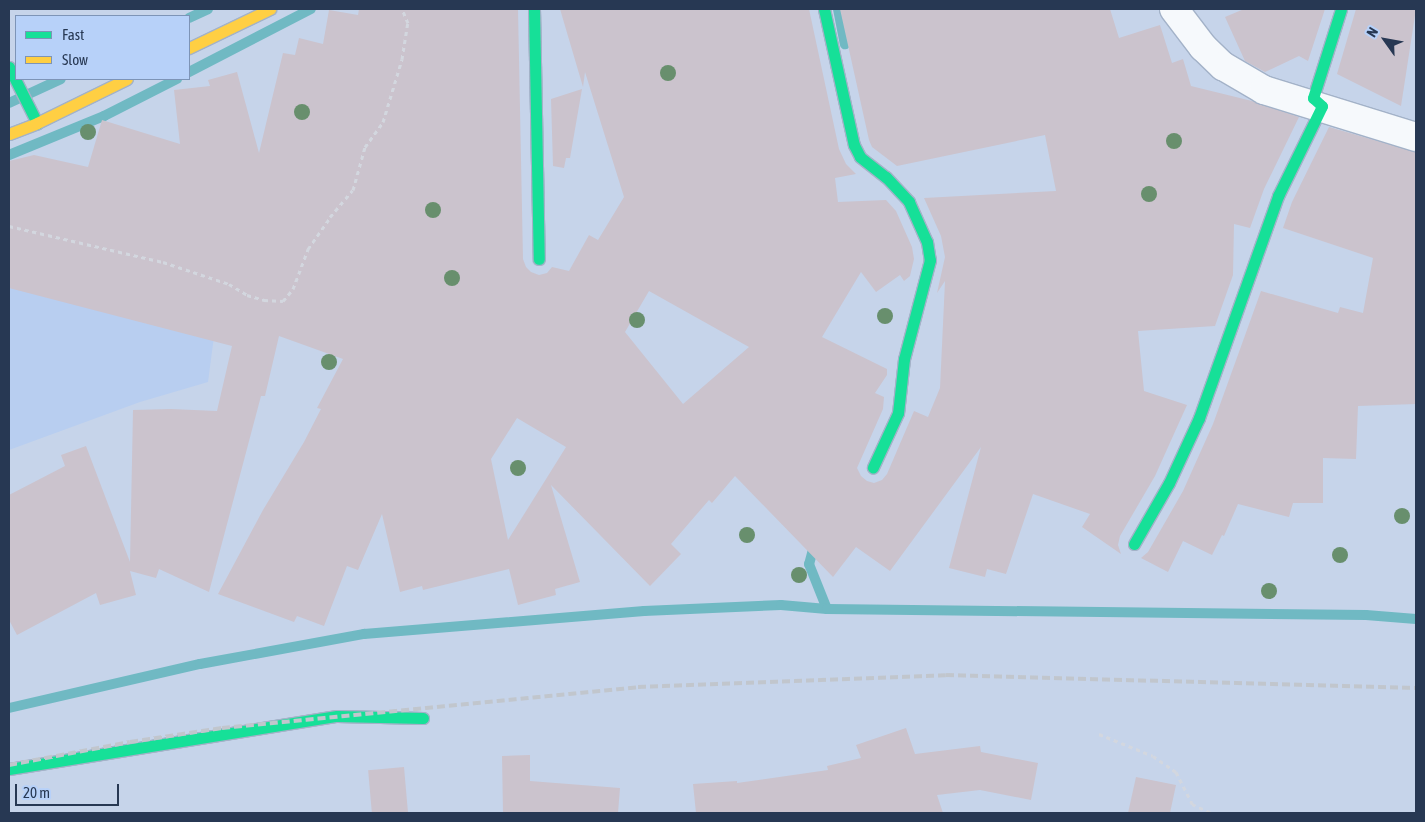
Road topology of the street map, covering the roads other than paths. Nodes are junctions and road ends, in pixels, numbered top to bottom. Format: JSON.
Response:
{"nodes":[{"id":1,"x":270,"y":9,"type":"edge"},
{"id":2,"x":534,"y":9,"type":"edge"},
{"id":3,"x":824,"y":9,"type":"edge"},
{"id":4,"x":1174,"y":9,"type":"edge"},
{"id":5,"x":1341,"y":9,"type":"edge"},
{"id":6,"x":190,"y":48,"type":"edge"},
{"id":7,"x":9,"y":67,"type":"edge"},
{"id":8,"x":15,"y":79,"type":"edge"},
{"id":9,"x":16,"y":80,"type":"edge"},
{"id":10,"x":125,"y":80,"type":"edge"},
{"id":11,"x":1322,"y":106,"type":"junction"},
{"id":12,"x":37,"y":123,"type":"junction"},
{"id":13,"x":9,"y":134,"type":"edge"},
{"id":14,"x":1416,"y":137,"type":"edge"},
{"id":15,"x":539,"y":259,"type":"dead end"},
{"id":16,"x":873,"y":467,"type":"dead end"},
{"id":17,"x":1134,"y":544,"type":"dead end"},
{"id":18,"x":422,"y":718,"type":"dead end"},
{"id":19,"x":9,"y":769,"type":"edge"}],
"edges":[{"from":1,"to":6,"type":"street"},
{"from":2,"to":15,"type":"street"},
{"from":3,"to":16,"type":"street"},
{"from":4,"to":11,"type":"street"},
{"from":5,"to":11,"type":"street"},
{"from":7,"to":8,"type":"street"},
{"from":9,"to":12,"type":"street"},
{"from":10,"to":12,"type":"street"},
{"from":11,"to":14,"type":"street"},
{"from":11,"to":17,"type":"street"},
{"from":12,"to":13,"type":"street"},
{"from":18,"to":19,"type":"street"}]}
